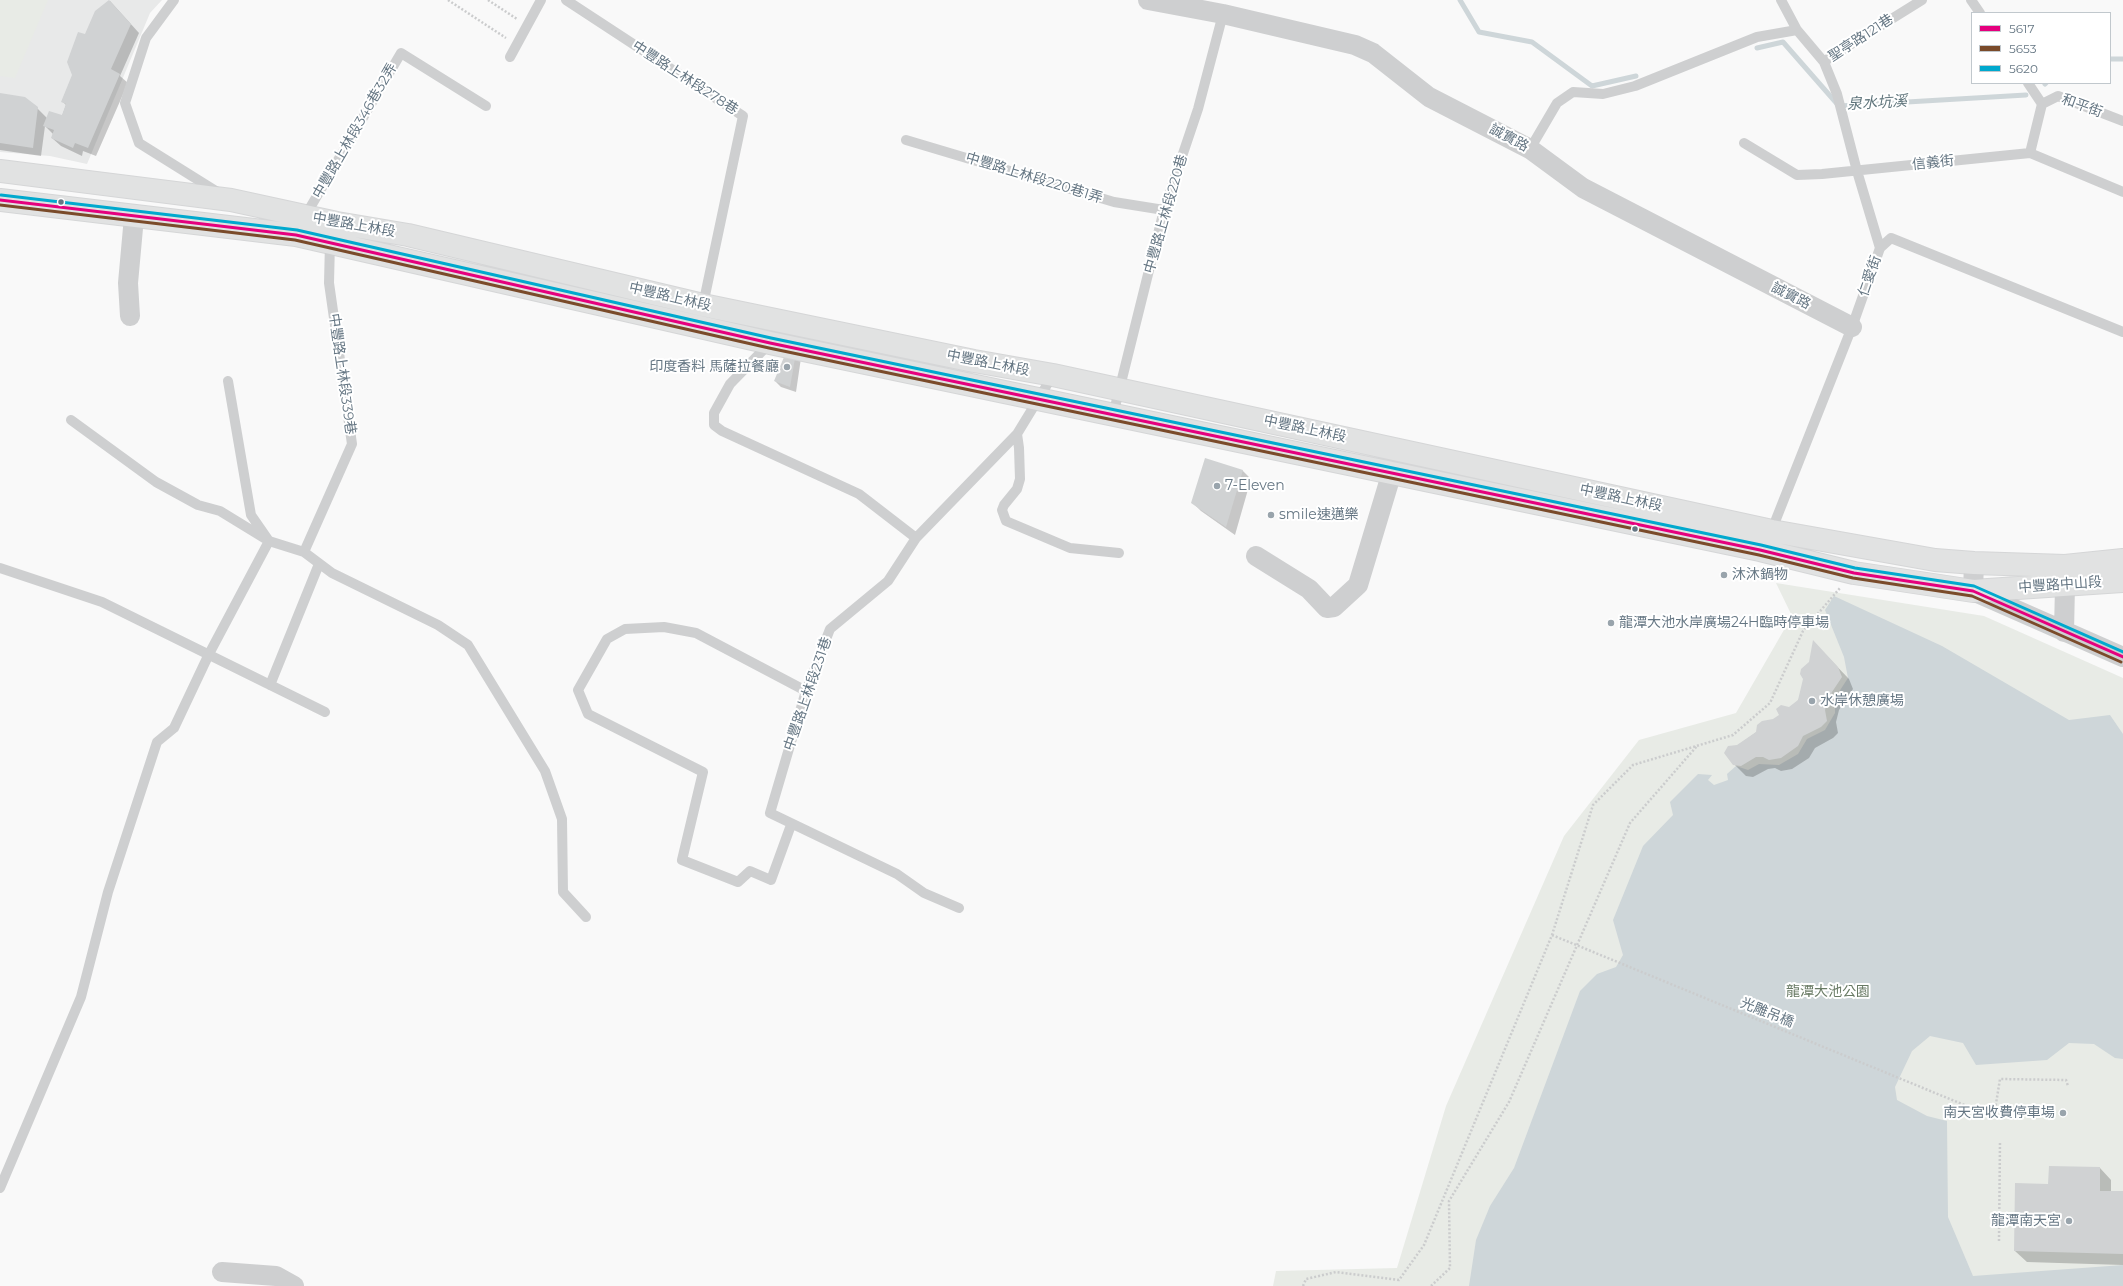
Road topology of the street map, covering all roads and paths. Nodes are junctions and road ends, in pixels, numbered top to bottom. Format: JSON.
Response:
{"nodes":[{"id":1,"x":174,"y":0,"type":"edge"},
{"id":2,"x":448,"y":0,"type":"edge"},
{"id":3,"x":488,"y":0,"type":"edge"},
{"id":4,"x":541,"y":0,"type":"edge"},
{"id":5,"x":566,"y":0,"type":"edge"},
{"id":6,"x":1148,"y":0,"type":"edge"},
{"id":7,"x":1781,"y":0,"type":"edge"},
{"id":8,"x":1922,"y":0,"type":"edge"},
{"id":9,"x":1971,"y":0,"type":"edge"},
{"id":10,"x":1979,"y":12,"type":"edge"},
{"id":11,"x":1223,"y":14,"type":"junction"},
{"id":12,"x":527,"y":26,"type":"junction"},
{"id":13,"x":1797,"y":30,"type":"junction"},
{"id":14,"x":517,"y":45,"type":"junction"},
{"id":15,"x":510,"y":57,"type":"dead end"},
{"id":16,"x":1824,"y":62,"type":"junction"},
{"id":17,"x":2029,"y":84,"type":"edge"},
{"id":18,"x":2042,"y":104,"type":"junction"},
{"id":19,"x":486,"y":106,"type":"dead end"},
{"id":20,"x":2123,"y":121,"type":"edge"},
{"id":21,"x":906,"y":140,"type":"dead end"},
{"id":22,"x":1744,"y":143,"type":"dead end"},
{"id":23,"x":1530,"y":149,"type":"junction"},
{"id":24,"x":2030,"y":153,"type":"junction"},
{"id":25,"x":0,"y":171,"type":"edge"},
{"id":26,"x":1857,"y":171,"type":"junction"},
{"id":27,"x":2123,"y":192,"type":"edge"},
{"id":28,"x":0,"y":200,"type":"edge"},
{"id":29,"x":231,"y":200,"type":"junction"},
{"id":30,"x":1164,"y":210,"type":"junction"},
{"id":31,"x":134,"y":217,"type":"junction"},
{"id":32,"x":300,"y":226,"type":"junction"},
{"id":33,"x":333,"y":233,"type":"junction"},
{"id":34,"x":1880,"y":248,"type":"junction"},
{"id":35,"x":703,"y":305,"type":"junction"},
{"id":36,"x":130,"y":316,"type":"dead end"},
{"id":37,"x":1852,"y":328,"type":"junction"},
{"id":38,"x":2123,"y":332,"type":"edge"},
{"id":39,"x":770,"y":343,"type":"junction"},
{"id":40,"x":1053,"y":375,"type":"junction"},
{"id":41,"x":228,"y":381,"type":"dead end"},
{"id":42,"x":1118,"y":390,"type":"junction"},
{"id":43,"x":1040,"y":399,"type":"junction"},
{"id":44,"x":1113,"y":415,"type":"junction"},
{"id":45,"x":71,"y":420,"type":"dead end"},
{"id":46,"x":1017,"y":434,"type":"junction"},
{"id":47,"x":1392,"y":472,"type":"junction"},
{"id":48,"x":1772,"y":530,"type":"junction"},
{"id":49,"x":916,"y":538,"type":"junction"},
{"id":50,"x":269,"y":541,"type":"junction"},
{"id":51,"x":1760,"y":550,"type":"junction"},
{"id":52,"x":304,"y":552,"type":"junction"},
{"id":53,"x":1118,"y":553,"type":"dead end"},
{"id":54,"x":1256,"y":556,"type":"dead end"},
{"id":55,"x":2123,"y":560,"type":"edge"},
{"id":56,"x":1974,"y":563,"type":"junction"},
{"id":57,"x":319,"y":564,"type":"junction"},
{"id":58,"x":0,"y":568,"type":"edge"},
{"id":59,"x":1854,"y":573,"type":"junction"},
{"id":60,"x":2123,"y":581,"type":"edge"},
{"id":61,"x":2065,"y":585,"type":"junction"},
{"id":62,"x":1973,"y":591,"type":"junction"},
{"id":63,"x":2064,"y":632,"type":"junction"},
{"id":64,"x":210,"y":654,"type":"junction"},
{"id":65,"x":2123,"y":657,"type":"edge"},
{"id":66,"x":270,"y":685,"type":"junction"},
{"id":67,"x":806,"y":691,"type":"junction"},
{"id":68,"x":325,"y":712,"type":"dead end"},
{"id":69,"x":1698,"y":746,"type":"junction"},
{"id":70,"x":791,"y":825,"type":"junction"},
{"id":71,"x":960,"y":908,"type":"dead end"},
{"id":72,"x":586,"y":917,"type":"dead end"},
{"id":73,"x":1552,"y":935,"type":"junction"},
{"id":74,"x":1576,"y":945,"type":"junction"},
{"id":75,"x":2068,"y":1086,"type":"dead end"},
{"id":76,"x":2000,"y":1141,"type":"dead end"},
{"id":77,"x":0,"y":1188,"type":"edge"},
{"id":78,"x":1999,"y":1241,"type":"dead end"},
{"id":79,"x":222,"y":1272,"type":"dead end"},
{"id":80,"x":294,"y":1286,"type":"edge"},
{"id":81,"x":1303,"y":1286,"type":"edge"},
{"id":82,"x":1431,"y":1286,"type":"edge"}],
"edges":[{"from":1,"to":29,"type":"lane"},
{"from":2,"to":14,"type":"path"},
{"from":3,"to":12,"type":"path"},
{"from":4,"to":12,"type":"lane"},
{"from":5,"to":35,"type":"lane","name":"中豐路上林段278巷"},
{"from":6,"to":11,"type":"street","name":"誠實路"},
{"from":7,"to":13,"type":"lane","name":"聖亭路121巷"},
{"from":8,"to":16,"type":"lane","name":"聖亭路121巷"},
{"from":9,"to":10,"type":"lane"},
{"from":11,"to":23,"type":"street","name":"誠實路"},
{"from":11,"to":30,"type":"lane","name":"中豐路上林段220巷"},
{"from":12,"to":14,"type":"lane"},
{"from":13,"to":16,"type":"lane","name":"聖亭路121巷"},
{"from":13,"to":23,"type":"lane"},
{"from":14,"to":15,"type":"lane"},
{"from":16,"to":26,"type":"lane"},
{"from":17,"to":18,"type":"lane"},
{"from":18,"to":20,"type":"lane","name":"和平街"},
{"from":18,"to":24,"type":"lane"},
{"from":19,"to":32,"type":"lane","name":"中豐路上林段346巷32弄"},
{"from":21,"to":30,"type":"lane","name":"中豐路上林段220巷1弄"},
{"from":22,"to":26,"type":"lane","name":"信義街"},
{"from":23,"to":37,"type":"street","name":"誠實路"},
{"from":24,"to":26,"type":"lane","name":"信義街"},
{"from":24,"to":27,"type":"lane","name":"信義街"},
{"from":25,"to":29,"type":"main road","name":"中豐路上林段"},
{"from":26,"to":34,"type":"lane"},
{"from":28,"to":31,"type":"main road","name":"中豐路上林段"},
{"from":29,"to":32,"type":"main road","name":"中豐路上林段"},
{"from":30,"to":42,"type":"lane","name":"中豐路上林段220巷"},
{"from":31,"to":32,"type":"main road","name":"中豐路上林段"},
{"from":31,"to":36,"type":"street"},
{"from":32,"to":33,"type":"main road","name":"中豐路上林段"},
{"from":33,"to":35,"type":"main road","name":"中豐路上林段"},
{"from":33,"to":39,"type":"main road","name":"中豐路上林段"},
{"from":33,"to":52,"type":"lane","name":"中豐路上林段339巷"},
{"from":34,"to":37,"type":"lane","name":"仁愛街"},
{"from":34,"to":38,"type":"lane","name":"仁愛街"},
{"from":35,"to":40,"type":"main road","name":"中豐路上林段"},
{"from":37,"to":48,"type":"lane","name":"仁愛街"},
{"from":39,"to":43,"type":"main road","name":"中豐路上林段"},
{"from":39,"to":49,"type":"lane"},
{"from":40,"to":42,"type":"main road","name":"中豐路上林段"},
{"from":40,"to":43,"type":"lane","name":"中豐路上林段231巷"},
{"from":41,"to":50,"type":"lane"},
{"from":42,"to":44,"type":"lane","name":"中豐路上林段220巷"},
{"from":42,"to":48,"type":"main road","name":"中豐路上林段"},
{"from":43,"to":44,"type":"main road","name":"中豐路上林段"},
{"from":43,"to":46,"type":"lane","name":"中豐路上林段231巷"},
{"from":44,"to":47,"type":"main road","name":"中豐路上林段"},
{"from":45,"to":50,"type":"lane"},
{"from":46,"to":49,"type":"lane","name":"中豐路上林段231巷"},
{"from":46,"to":53,"type":"lane"},
{"from":47,"to":51,"type":"main road","name":"中豐路上林段"},
{"from":47,"to":54,"type":"street"},
{"from":48,"to":51,"type":"lane","name":"仁愛街"},
{"from":48,"to":56,"type":"main road","name":"中豐路上林段"},
{"from":49,"to":67,"type":"lane","name":"中豐路上林段231巷"},
{"from":50,"to":52,"type":"lane"},
{"from":50,"to":64,"type":"lane"},
{"from":51,"to":59,"type":"main road","name":"中豐路上林段"},
{"from":52,"to":57,"type":"lane"},
{"from":55,"to":56,"type":"main road","name":"中豐路中山段"},
{"from":56,"to":62,"type":"street"},
{"from":57,"to":66,"type":"lane"},
{"from":57,"to":72,"type":"lane"},
{"from":58,"to":64,"type":"lane"},
{"from":59,"to":62,"type":"main road","name":"中豐路上林段"},
{"from":59,"to":69,"type":"path"},
{"from":60,"to":61,"type":"main road","name":"中豐路中山段"},
{"from":61,"to":62,"type":"main road","name":"中豐路中山段"},
{"from":61,"to":63,"type":"street"},
{"from":62,"to":63,"type":"street"},
{"from":63,"to":65,"type":"street"},
{"from":64,"to":66,"type":"lane"},
{"from":64,"to":77,"type":"lane"},
{"from":66,"to":68,"type":"lane"},
{"from":67,"to":70,"type":"lane","name":"中豐路上林段231巷"},
{"from":67,"to":70,"type":"lane"},
{"from":69,"to":73,"type":"path"},
{"from":69,"to":74,"type":"path"},
{"from":70,"to":71,"type":"lane","name":"中豐路上林段231巷"},
{"from":73,"to":74,"type":"path","name":"光雕吊橋","bridge":true},
{"from":73,"to":81,"type":"path"},
{"from":74,"to":75,"type":"path","name":"光雕吊橋","bridge":true},
{"from":74,"to":82,"type":"path"},
{"from":76,"to":78,"type":"path"},
{"from":79,"to":80,"type":"street"}]}
